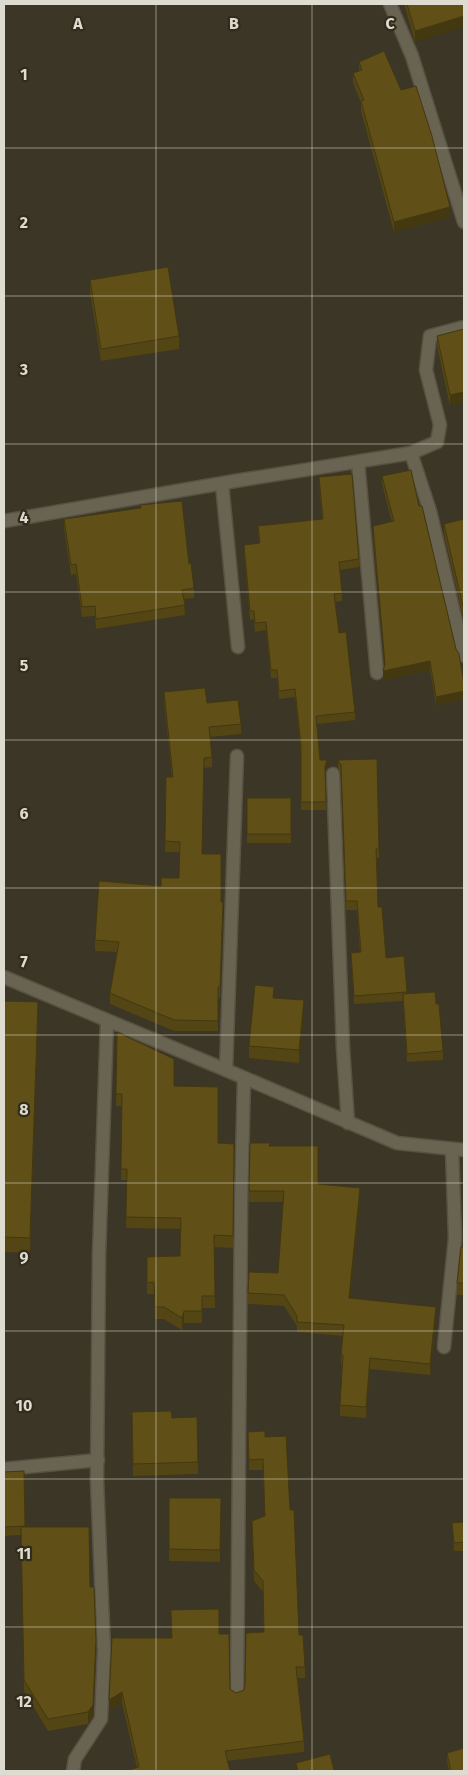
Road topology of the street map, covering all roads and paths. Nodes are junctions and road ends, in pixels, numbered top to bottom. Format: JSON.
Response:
{"nodes":[{"id":1,"x":390,"y":4,"type":"edge"},
{"id":2,"x":464,"y":222,"type":"edge"},
{"id":3,"x":464,"y":327,"type":"edge"},
{"id":4,"x":411,"y":453,"type":"junction"},
{"id":5,"x":358,"y":462,"type":"junction"},
{"id":6,"x":222,"y":484,"type":"junction"},
{"id":7,"x":4,"y":521,"type":"edge"},
{"id":8,"x":238,"y":647,"type":"dead end"},
{"id":9,"x":464,"y":656,"type":"edge"},
{"id":10,"x":377,"y":673,"type":"dead end"},
{"id":11,"x":237,"y":756,"type":"dead end"},
{"id":12,"x":333,"y":774,"type":"dead end"},
{"id":13,"x":4,"y":977,"type":"edge"},
{"id":14,"x":107,"y":1022,"type":"junction"},
{"id":15,"x":226,"y":1070,"type":"junction"},
{"id":16,"x":244,"y":1078,"type":"junction"},
{"id":17,"x":348,"y":1123,"type":"junction"},
{"id":18,"x":458,"y":1150,"type":"edge"},
{"id":19,"x":444,"y":1347,"type":"dead end"},
{"id":20,"x":98,"y":1460,"type":"junction"},
{"id":21,"x":4,"y":1469,"type":"edge"},
{"id":22,"x":237,"y":1696,"type":"edge"},
{"id":23,"x":73,"y":1771,"type":"edge"}],
"edges":[{"from":1,"to":2,"type":"street"},
{"from":3,"to":4,"type":"street"},
{"from":4,"to":5,"type":"street"},
{"from":4,"to":9,"type":"street"},
{"from":5,"to":6,"type":"street"},
{"from":5,"to":10,"type":"street"},
{"from":6,"to":7,"type":"street"},
{"from":6,"to":8,"type":"street"},
{"from":11,"to":15,"type":"street"},
{"from":12,"to":17,"type":"street"},
{"from":13,"to":14,"type":"street"},
{"from":14,"to":15,"type":"street"},
{"from":14,"to":20,"type":"street"},
{"from":15,"to":16,"type":"street"},
{"from":16,"to":17,"type":"street"},
{"from":16,"to":22,"type":"street"},
{"from":17,"to":18,"type":"street"},
{"from":18,"to":19,"type":"street"},
{"from":20,"to":21,"type":"street"},
{"from":20,"to":23,"type":"street"}]}
